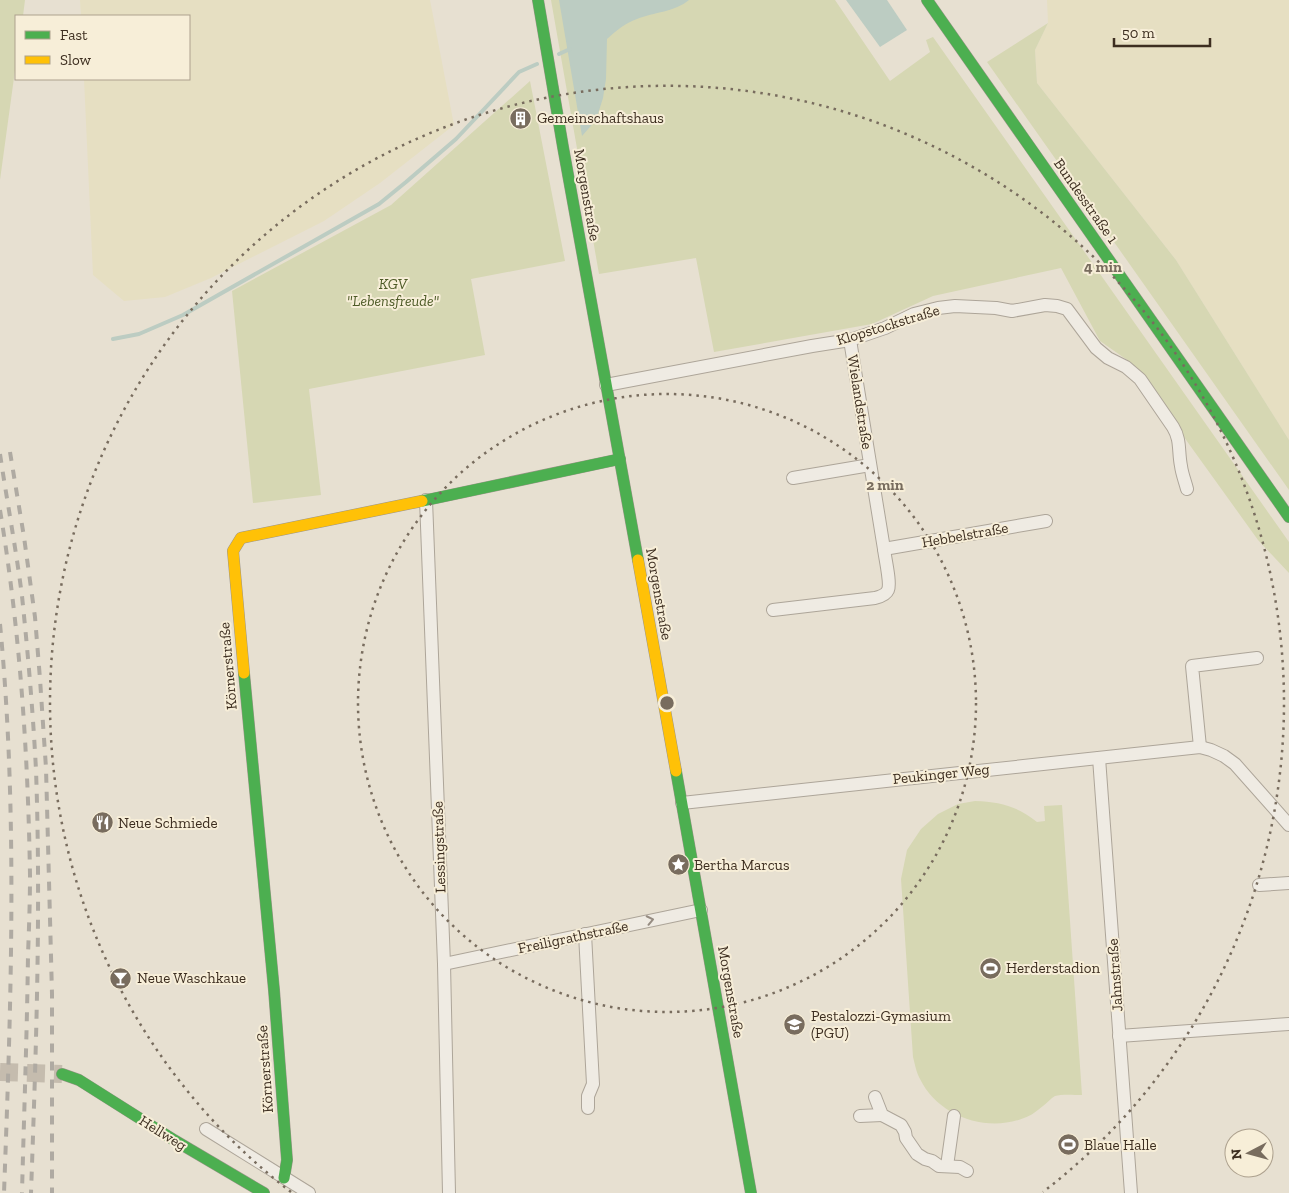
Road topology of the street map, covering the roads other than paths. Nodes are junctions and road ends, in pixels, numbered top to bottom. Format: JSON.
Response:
{"nodes":[{"id":1,"x":538,"y":0,"type":"edge"},
{"id":2,"x":927,"y":0,"type":"edge"},
{"id":3,"x":850,"y":340,"type":"junction"},
{"id":4,"x":606,"y":385,"type":"junction"},
{"id":5,"x":620,"y":459,"type":"junction"},
{"id":6,"x":870,"y":465,"type":"junction"},
{"id":7,"x":793,"y":478,"type":"dead end"},
{"id":8,"x":1187,"y":489,"type":"dead end"},
{"id":9,"x":426,"y":500,"type":"junction"},
{"id":10,"x":1289,"y":516,"type":"edge"},
{"id":11,"x":1046,"y":521,"type":"dead end"},
{"id":12,"x":884,"y":549,"type":"junction"},
{"id":13,"x":773,"y":610,"type":"dead end"},
{"id":14,"x":1257,"y":658,"type":"dead end"},
{"id":15,"x":1200,"y":747,"type":"junction"},
{"id":16,"x":1099,"y":758,"type":"junction"},
{"id":17,"x":682,"y":803,"type":"junction"},
{"id":18,"x":1287,"y":818,"type":"edge"},
{"id":19,"x":1289,"y":884,"type":"edge"},
{"id":20,"x":1260,"y":885,"type":"dead end"},
{"id":21,"x":702,"y":910,"type":"junction"},
{"id":22,"x":586,"y":934,"type":"junction"},
{"id":23,"x":444,"y":964,"type":"junction"},
{"id":24,"x":1289,"y":1024,"type":"edge"},
{"id":25,"x":1119,"y":1036,"type":"junction"},
{"id":26,"x":62,"y":1074,"type":"tunnel mouth"},
{"id":27,"x":875,"y":1097,"type":"dead end"},
{"id":28,"x":588,"y":1108,"type":"dead end"},
{"id":29,"x":882,"y":1115,"type":"junction"},
{"id":30,"x":860,"y":1116,"type":"dead end"},
{"id":31,"x":954,"y":1116,"type":"dead end"},
{"id":32,"x":206,"y":1129,"type":"dead end"},
{"id":33,"x":947,"y":1166,"type":"junction"},
{"id":34,"x":967,"y":1171,"type":"dead end"},
{"id":35,"x":284,"y":1178,"type":"junction"},
{"id":36,"x":264,"y":1193,"type":"edge"},
{"id":37,"x":309,"y":1193,"type":"edge"},
{"id":38,"x":449,"y":1193,"type":"edge"},
{"id":39,"x":751,"y":1193,"type":"edge"},
{"id":40,"x":1131,"y":1193,"type":"edge"}],
"edges":[{"from":1,"to":4,"type":"main road","name":"Morgenstraße"},
{"from":2,"to":10,"type":"main road","name":"Bundesstraße 1"},
{"from":3,"to":4,"type":"street","name":"Klopstockstraße"},
{"from":3,"to":6,"type":"street","name":"Wielandstraße"},
{"from":3,"to":8,"type":"street","name":"Klopstockstraße"},
{"from":4,"to":5,"type":"main road","name":"Morgenstraße"},
{"from":5,"to":9,"type":"main road","name":"Körnerstraße"},
{"from":5,"to":17,"type":"main road","name":"Morgenstraße"},
{"from":6,"to":7,"type":"street","name":"Wielandstraße"},
{"from":6,"to":12,"type":"street","name":"Wielandstraße"},
{"from":9,"to":23,"type":"street","name":"Lessingstraße"},
{"from":9,"to":35,"type":"main road","name":"Körnerstraße"},
{"from":11,"to":12,"type":"street","name":"Hebbelstraße"},
{"from":12,"to":13,"type":"street","name":"Wielandstraße"},
{"from":14,"to":15,"type":"street"},
{"from":15,"to":16,"type":"street","name":"Peukinger Weg"},
{"from":15,"to":18,"type":"street","name":"Peukinger Weg"},
{"from":16,"to":17,"type":"street","name":"Peukinger Weg"},
{"from":16,"to":25,"type":"street","name":"Jahnstraße"},
{"from":17,"to":21,"type":"main road","name":"Morgenstraße"},
{"from":19,"to":20,"type":"street"},
{"from":22,"to":21,"type":"street","name":"Freiligrathstraße","one_way":true},
{"from":21,"to":39,"type":"main road","name":"Morgenstraße"},
{"from":22,"to":23,"type":"street","name":"Freiligrathstraße"},
{"from":22,"to":28,"type":"street"},
{"from":23,"to":38,"type":"street","name":"Lessingstraße"},
{"from":24,"to":25,"type":"street"},
{"from":25,"to":40,"type":"street","name":"Jahnstraße"},
{"from":26,"to":36,"type":"main road","name":"Hellweg"},
{"from":27,"to":29,"type":"street"},
{"from":29,"to":30,"type":"street"},
{"from":29,"to":33,"type":"street"},
{"from":31,"to":33,"type":"street"},
{"from":32,"to":35,"type":"street","name":"Hellweg"},
{"from":33,"to":34,"type":"street"},
{"from":35,"to":37,"type":"street","name":"Hellweg"}]}
